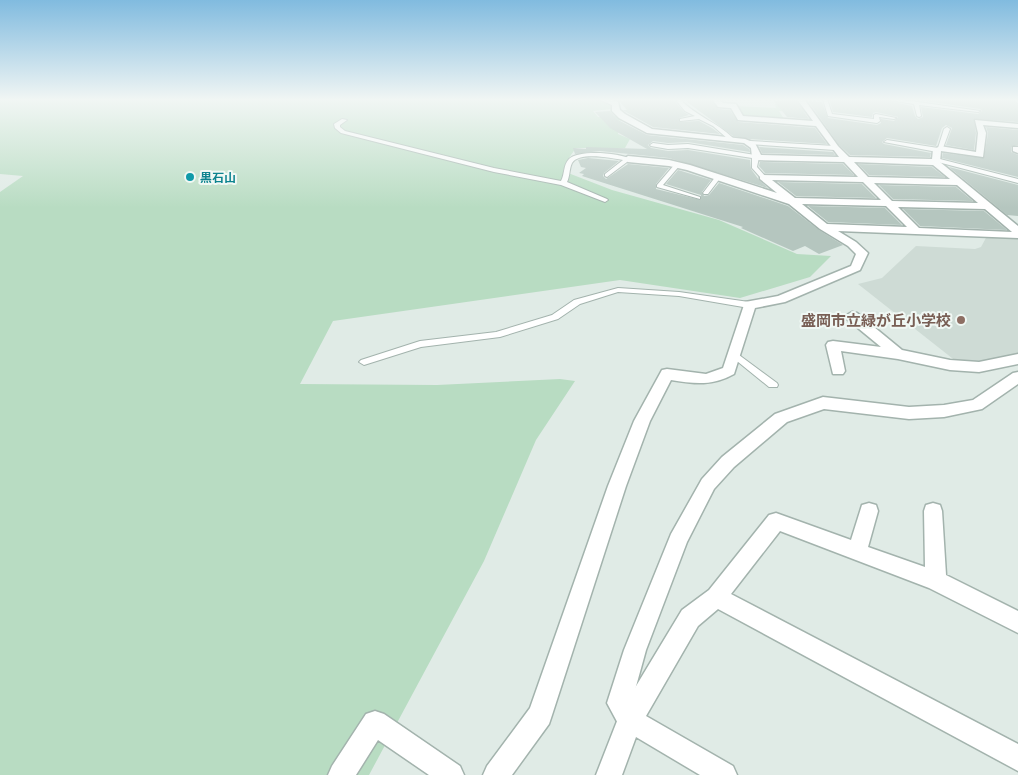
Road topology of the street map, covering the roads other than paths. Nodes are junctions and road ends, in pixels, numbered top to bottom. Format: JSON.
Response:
{"nodes":[{"id":1,"x":356,"y":135,"type":"edge"},
{"id":2,"x":698,"y":135,"type":"edge"},
{"id":3,"x":727,"y":135,"type":"edge"},
{"id":4,"x":826,"y":135,"type":"edge"},
{"id":5,"x":945,"y":135,"type":"edge"},
{"id":6,"x":982,"y":135,"type":"edge"},
{"id":7,"x":730,"y":138,"type":"junction"},
{"id":8,"x":887,"y":142,"type":"dead end"},
{"id":9,"x":750,"y":143,"type":"junction"},
{"id":10,"x":653,"y":145,"type":"dead end"},
{"id":11,"x":835,"y":148,"type":"junction"},
{"id":12,"x":939,"y":149,"type":"junction"},
{"id":13,"x":756,"y":157,"type":"junction"},
{"id":14,"x":628,"y":159,"type":"junction"},
{"id":15,"x":846,"y":160,"type":"junction"},
{"id":16,"x":936,"y":161,"type":"junction"},
{"id":17,"x":677,"y":165,"type":"junction"},
{"id":18,"x":608,"y":175,"type":"dead end"},
{"id":19,"x":718,"y":177,"type":"junction"},
{"id":20,"x":763,"y":177,"type":"junction"},
{"id":21,"x":866,"y":180,"type":"junction"},
{"id":22,"x":1018,"y":181,"type":"edge"},
{"id":23,"x":958,"y":182,"type":"junction"},
{"id":24,"x":563,"y":183,"type":"junction"},
{"id":25,"x":706,"y":193,"type":"dead end"},
{"id":26,"x":698,"y":198,"type":"dead end"},
{"id":27,"x":605,"y":200,"type":"dead end"},
{"id":28,"x":791,"y":201,"type":"junction"},
{"id":29,"x":888,"y":203,"type":"junction"},
{"id":30,"x":987,"y":206,"type":"junction"},
{"id":31,"x":824,"y":227,"type":"junction"},
{"id":32,"x":1018,"y":230,"type":"edge"},
{"id":33,"x":916,"y":231,"type":"junction"},
{"id":34,"x":1018,"y":235,"type":"edge"},
{"id":35,"x":749,"y":305,"type":"junction"},
{"id":36,"x":852,"y":316,"type":"dead end"},
{"id":37,"x":898,"y":354,"type":"junction"},
{"id":38,"x":735,"y":355,"type":"junction"},
{"id":39,"x":1018,"y":359,"type":"edge"},
{"id":40,"x":364,"y":362,"type":"dead end"},
{"id":41,"x":838,"y":371,"type":"dead end"},
{"id":42,"x":1018,"y":377,"type":"edge"},
{"id":43,"x":773,"y":385,"type":"dead end"},
{"id":44,"x":869,"y":511,"type":"dead end"},
{"id":45,"x":933,"y":511,"type":"dead end"},
{"id":46,"x":857,"y":551,"type":"junction"},
{"id":47,"x":936,"y":581,"type":"junction"},
{"id":48,"x":716,"y":597,"type":"junction"},
{"id":49,"x":1018,"y":622,"type":"edge"},
{"id":50,"x":630,"y":720,"type":"junction"},
{"id":51,"x":1018,"y":758,"type":"edge"},
{"id":52,"x":342,"y":775,"type":"edge"},
{"id":53,"x":451,"y":775,"type":"edge"},
{"id":54,"x":496,"y":775,"type":"edge"},
{"id":55,"x":609,"y":775,"type":"edge"},
{"id":56,"x":724,"y":775,"type":"edge"}],
"edges":[{"from":1,"to":24,"type":"lane"},
{"from":2,"to":7,"type":"street"},
{"from":3,"to":7,"type":"lane"},
{"from":4,"to":11,"type":"street"},
{"from":5,"to":12,"type":"lane"},
{"from":6,"to":12,"type":"street"},
{"from":7,"to":9,"type":"street"},
{"from":8,"to":12,"type":"lane"},
{"from":9,"to":11,"type":"lane"},
{"from":9,"to":13,"type":"street"},
{"from":10,"to":13,"type":"lane"},
{"from":11,"to":15,"type":"street"},
{"from":12,"to":16,"type":"street"},
{"from":13,"to":15,"type":"street"},
{"from":13,"to":20,"type":"lane"},
{"from":14,"to":17,"type":"street"},
{"from":14,"to":18,"type":"lane"},
{"from":14,"to":24,"type":"lane"},
{"from":15,"to":16,"type":"street"},
{"from":15,"to":21,"type":"street"},
{"from":16,"to":22,"type":"lane"},
{"from":16,"to":23,"type":"street"},
{"from":17,"to":19,"type":"street"},
{"from":17,"to":26,"type":"lane"},
{"from":19,"to":25,"type":"lane"},
{"from":19,"to":28,"type":"street"},
{"from":20,"to":21,"type":"street"},
{"from":20,"to":28,"type":"street"},
{"from":21,"to":23,"type":"street"},
{"from":21,"to":29,"type":"street"},
{"from":23,"to":30,"type":"street"},
{"from":24,"to":27,"type":"lane"},
{"from":28,"to":29,"type":"street"},
{"from":28,"to":31,"type":"street"},
{"from":29,"to":30,"type":"street"},
{"from":29,"to":33,"type":"street"},
{"from":30,"to":32,"type":"street"},
{"from":31,"to":33,"type":"street"},
{"from":31,"to":35,"type":"street"},
{"from":33,"to":34,"type":"street"},
{"from":35,"to":38,"type":"street"},
{"from":35,"to":40,"type":"lane"},
{"from":36,"to":37,"type":"street"},
{"from":37,"to":39,"type":"street"},
{"from":37,"to":41,"type":"street"},
{"from":38,"to":43,"type":"lane"},
{"from":38,"to":54,"type":"street"},
{"from":42,"to":50,"type":"street"},
{"from":44,"to":46,"type":"street"},
{"from":45,"to":47,"type":"street"},
{"from":46,"to":47,"type":"street"},
{"from":46,"to":48,"type":"street"},
{"from":47,"to":49,"type":"street"},
{"from":48,"to":50,"type":"street"},
{"from":48,"to":51,"type":"street"},
{"from":50,"to":55,"type":"street"},
{"from":50,"to":56,"type":"street"},
{"from":52,"to":53,"type":"street"}]}
